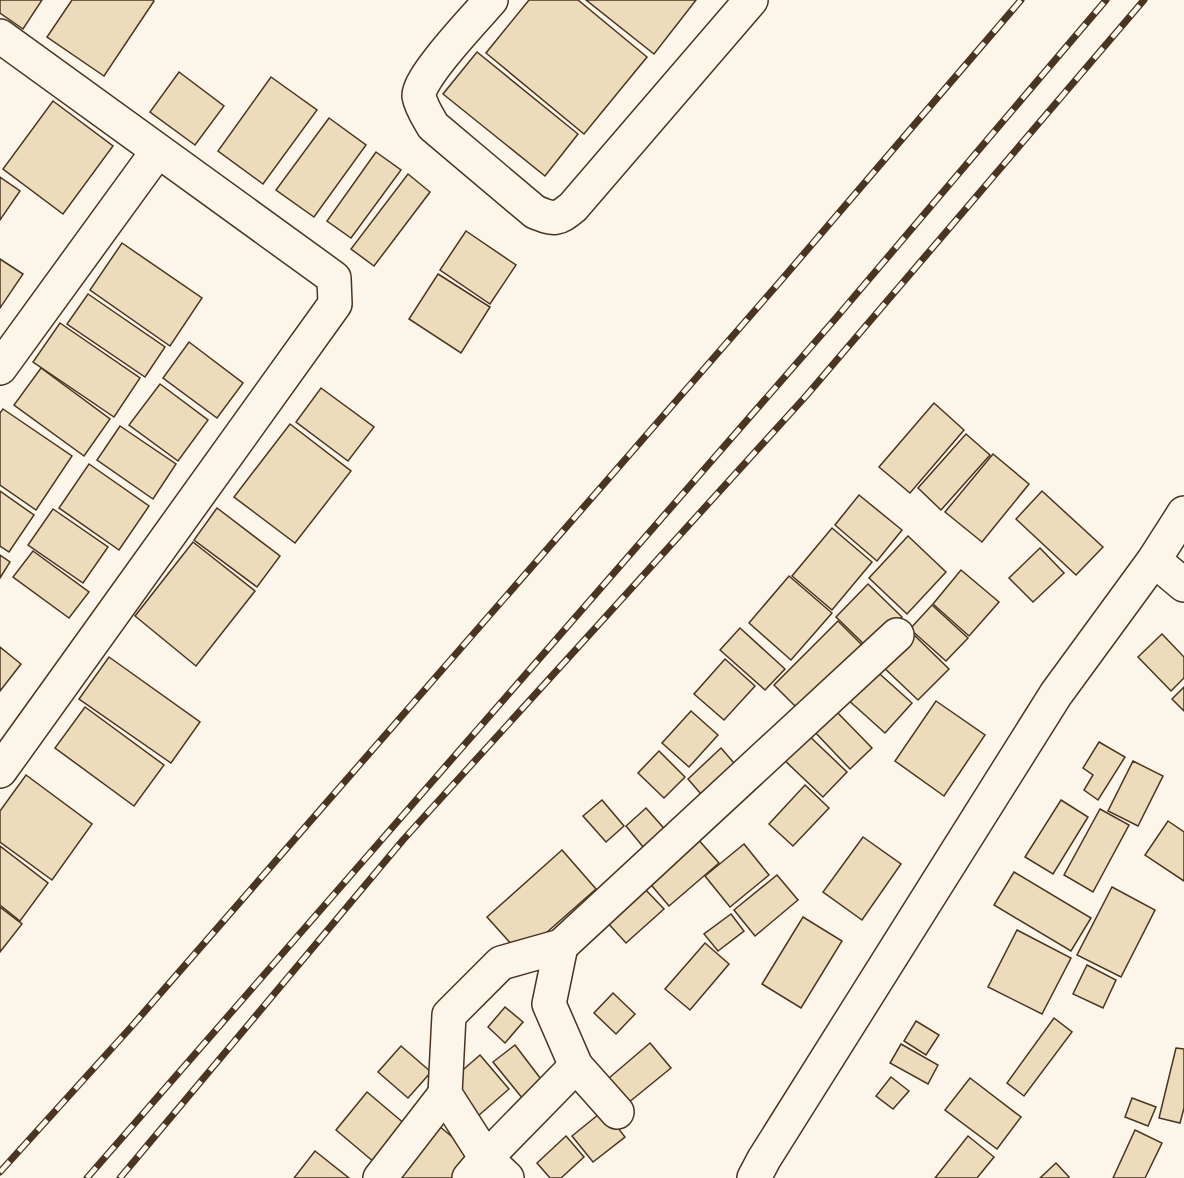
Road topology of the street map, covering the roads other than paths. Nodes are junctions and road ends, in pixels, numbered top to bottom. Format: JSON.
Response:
{"nodes":[{"id":1,"x":491,"y":0,"type":"edge"},
{"id":2,"x":751,"y":0,"type":"edge"},
{"id":3,"x":0,"y":36,"type":"edge"},
{"id":4,"x":157,"y":152,"type":"junction"},
{"id":5,"x":0,"y":368,"type":"edge"},
{"id":6,"x":1184,"y":513,"type":"edge"},
{"id":7,"x":1154,"y":560,"type":"junction"},
{"id":8,"x":1184,"y":585,"type":"edge"},
{"id":9,"x":897,"y":635,"type":"dead end"},
{"id":10,"x":0,"y":771,"type":"edge"},
{"id":11,"x":561,"y":946,"type":"junction"},
{"id":12,"x":576,"y":1066,"type":"junction"},
{"id":13,"x":445,"y":1094,"type":"junction"},
{"id":14,"x":616,"y":1112,"type":"dead end"},
{"id":15,"x":487,"y":1171,"type":"edge"},
{"id":16,"x":380,"y":1178,"type":"edge"},
{"id":17,"x":754,"y":1178,"type":"edge"}],
"edges":[{"from":1,"to":2,"type":"street"},
{"from":3,"to":4,"type":"street"},
{"from":4,"to":5,"type":"street"},
{"from":4,"to":10,"type":"street"},
{"from":6,"to":7,"type":"street"},
{"from":7,"to":8,"type":"street"},
{"from":7,"to":17,"type":"street"},
{"from":9,"to":11,"type":"street"},
{"from":11,"to":12,"type":"street"},
{"from":11,"to":13,"type":"street"},
{"from":12,"to":14,"type":"street"},
{"from":12,"to":15,"type":"street"},
{"from":13,"to":15,"type":"street"},
{"from":13,"to":16,"type":"street"}]}
